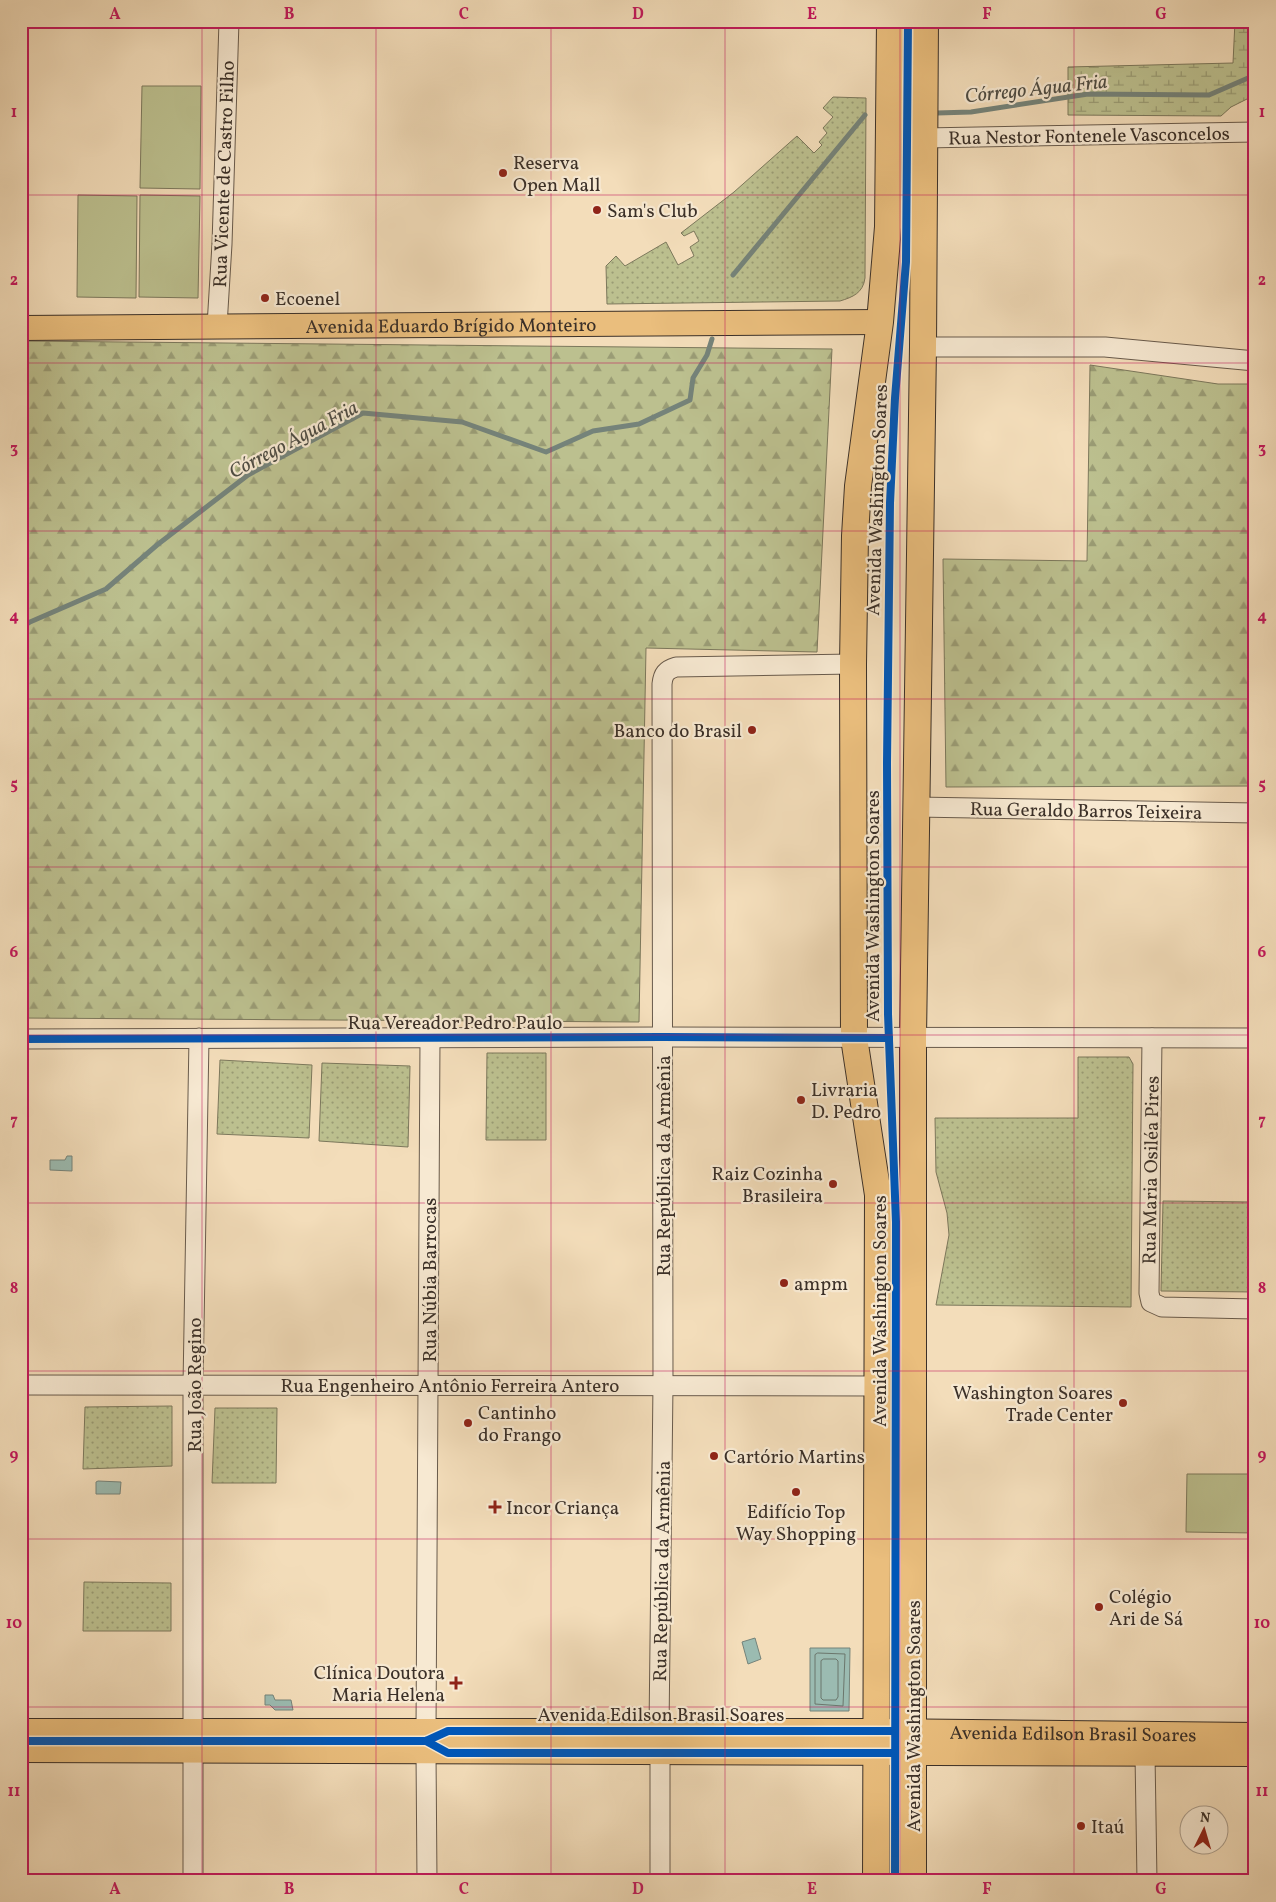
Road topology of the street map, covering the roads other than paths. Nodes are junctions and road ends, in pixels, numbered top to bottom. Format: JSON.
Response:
{"nodes":[{"id":1,"x":229,"y":21,"type":"edge"},
{"id":2,"x":890,"y":21,"type":"edge"},
{"id":3,"x":925,"y":21,"type":"edge"},
{"id":4,"x":1255,"y":132,"type":"edge"},
{"id":5,"x":924,"y":138,"type":"junction"},
{"id":6,"x":880,"y":322,"type":"junction"},
{"id":7,"x":217,"y":326,"type":"junction"},
{"id":8,"x":21,"y":328,"type":"edge"},
{"id":9,"x":923,"y":347,"type":"junction"},
{"id":10,"x":1255,"y":361,"type":"edge"},
{"id":11,"x":853,"y":664,"type":"junction"},
{"id":12,"x":916,"y":807,"type":"junction"},
{"id":13,"x":1255,"y":813,"type":"edge"},
{"id":14,"x":663,"y":1037,"type":"junction"},
{"id":15,"x":199,"y":1038,"type":"junction"},
{"id":16,"x":854,"y":1038,"type":"junction"},
{"id":17,"x":912,"y":1038,"type":"junction"},
{"id":18,"x":1152,"y":1038,"type":"junction"},
{"id":19,"x":1255,"y":1038,"type":"edge"},
{"id":20,"x":21,"y":1039,"type":"edge"},
{"id":21,"x":430,"y":1039,"type":"junction"},
{"id":22,"x":1255,"y":1309,"type":"edge"},
{"id":23,"x":193,"y":1384,"type":"junction"},
{"id":24,"x":663,"y":1384,"type":"junction"},
{"id":25,"x":21,"y":1385,"type":"edge"},
{"id":26,"x":428,"y":1385,"type":"junction"},
{"id":27,"x":878,"y":1386,"type":"junction"},
{"id":28,"x":21,"y":1731,"type":"edge"},
{"id":29,"x":1255,"y":1735,"type":"edge"},
{"id":30,"x":193,"y":1741,"type":"junction"},
{"id":31,"x":660,"y":1741,"type":"junction"},
{"id":32,"x":426,"y":1742,"type":"junction"},
{"id":33,"x":876,"y":1742,"type":"junction"},
{"id":34,"x":912,"y":1742,"type":"junction"},
{"id":35,"x":21,"y":1750,"type":"edge"},
{"id":36,"x":1145,"y":1754,"type":"junction"},
{"id":37,"x":1255,"y":1754,"type":"edge"},
{"id":38,"x":193,"y":1881,"type":"edge"},
{"id":39,"x":427,"y":1881,"type":"edge"},
{"id":40,"x":660,"y":1881,"type":"edge"},
{"id":41,"x":876,"y":1881,"type":"edge"},
{"id":42,"x":913,"y":1881,"type":"edge"},
{"id":43,"x":1147,"y":1881,"type":"edge"}],
"edges":[{"from":1,"to":7,"type":"street","name":"Rua Vicente de Castro Filho"},
{"from":2,"to":6,"type":"highway","name":"Avenida Washington Soares"},
{"from":3,"to":5,"type":"highway","name":"Avenida Washington Soares"},
{"from":4,"to":5,"type":"street","name":"Rua Nestor Fontenele Vasconcelos"},
{"from":5,"to":9,"type":"highway","name":"Avenida Washington Soares"},
{"from":6,"to":7,"type":"main road","name":"Avenida Eduardo Brígido Monteiro"},
{"from":6,"to":11,"type":"highway","name":"Avenida Washington Soares"},
{"from":7,"to":8,"type":"main road","name":"Avenida Eduardo Brígido Monteiro"},
{"from":9,"to":10,"type":"street"},
{"from":9,"to":12,"type":"highway","name":"Avenida Washington Soares"},
{"from":11,"to":14,"type":"street","name":"Rua República da Armênia"},
{"from":11,"to":16,"type":"highway","name":"Avenida Washington Soares"},
{"from":12,"to":13,"type":"street","name":"Rua Geraldo Barros Teixeira"},
{"from":12,"to":17,"type":"highway","name":"Avenida Washington Soares"},
{"from":14,"to":16,"type":"street","name":"Rua Vereador Pedro Paulo"},
{"from":14,"to":21,"type":"street","name":"Rua Vereador Pedro Paulo"},
{"from":14,"to":24,"type":"street","name":"Rua República da Armênia"},
{"from":15,"to":20,"type":"street","name":"Rua Vereador Pedro Paulo"},
{"from":15,"to":21,"type":"street","name":"Rua Vereador Pedro Paulo"},
{"from":15,"to":23,"type":"street","name":"Rua João Regino"},
{"from":16,"to":17,"type":"street","name":"Rua Vereador Pedro Paulo"},
{"from":16,"to":27,"type":"highway","name":"Avenida Washington Soares"},
{"from":17,"to":18,"type":"street","name":"Rua Vereador Pedro Paulo"},
{"from":17,"to":34,"type":"highway","name":"Avenida Washington Soares"},
{"from":18,"to":19,"type":"street","name":"Rua Vereador Pedro Paulo"},
{"from":18,"to":22,"type":"street","name":"Rua Maria Osiléa Pires"},
{"from":21,"to":26,"type":"street","name":"Rua Núbia Barrocas"},
{"from":23,"to":25,"type":"street","name":"Rua Engenheiro Antônio Ferreira Antero"},
{"from":23,"to":26,"type":"street","name":"Rua Engenheiro Antônio Ferreira Antero"},
{"from":23,"to":30,"type":"street","name":"Rua João Regino"},
{"from":24,"to":26,"type":"street","name":"Rua Engenheiro Antônio Ferreira Antero"},
{"from":24,"to":27,"type":"street","name":"Rua Engenheiro Antônio Ferreira Antero"},
{"from":24,"to":31,"type":"street","name":"Rua República da Armênia"},
{"from":26,"to":32,"type":"street","name":"Rua Núbia Barrocas"},
{"from":27,"to":33,"type":"highway","name":"Avenida Washington Soares"},
{"from":28,"to":30,"type":"main road","name":"Avenida Edilson Brasil Soares"},
{"from":29,"to":34,"type":"main road","name":"Avenida Edilson Brasil Soares"},
{"from":30,"to":32,"type":"main road","name":"Avenida Edilson Brasil Soares"},
{"from":30,"to":35,"type":"main road","name":"Avenida Edilson Brasil Soares"},
{"from":30,"to":38,"type":"street","name":"Rua João Regino"},
{"from":31,"to":32,"type":"main road","name":"Avenida Edilson Brasil Soares"},
{"from":31,"to":33,"type":"main road","name":"Avenida Edilson Brasil Soares"},
{"from":31,"to":40,"type":"street","name":"Rua República da Armênia"},
{"from":32,"to":39,"type":"street","name":"Rua Núbia Barrocas"},
{"from":33,"to":34,"type":"main road","name":"Avenida Edilson Brasil Soares"},
{"from":33,"to":41,"type":"highway","name":"Avenida Washington Soares"},
{"from":34,"to":36,"type":"main road","name":"Avenida Edilson Brasil Soares"},
{"from":34,"to":42,"type":"highway","name":"Avenida Washington Soares"},
{"from":36,"to":37,"type":"main road","name":"Avenida Edilson Brasil Soares"},
{"from":36,"to":43,"type":"street"}]}
